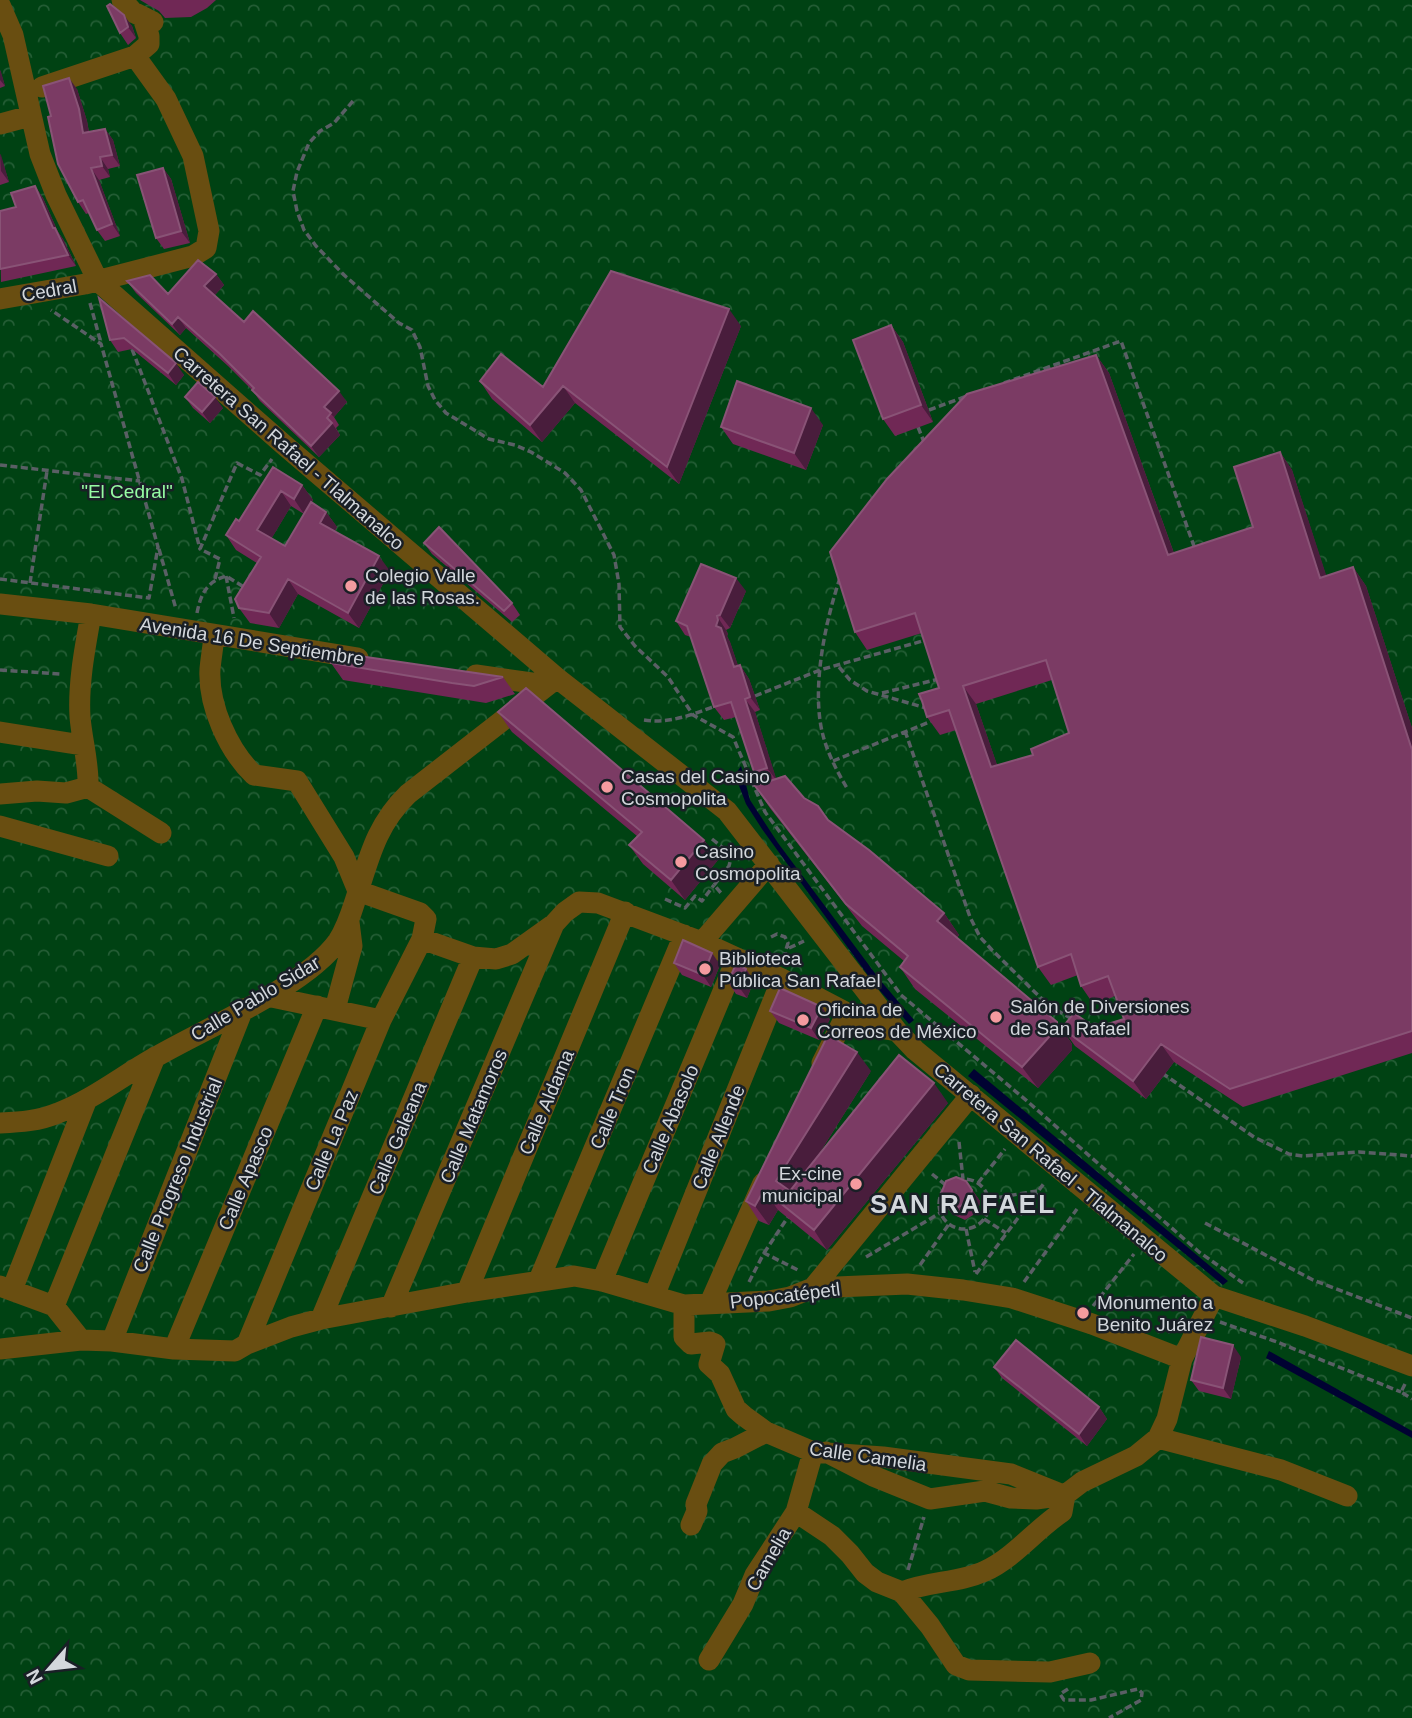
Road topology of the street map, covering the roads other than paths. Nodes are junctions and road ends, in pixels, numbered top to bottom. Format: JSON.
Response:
{"nodes":[{"id":1,"x":122,"y":0,"type":"edge"},
{"id":2,"x":0,"y":5,"type":"edge"},
{"id":3,"x":135,"y":56,"type":"junction"},
{"id":4,"x":26,"y":92,"type":"junction"},
{"id":5,"x":30,"y":117,"type":"junction"},
{"id":6,"x":0,"y":124,"type":"edge"},
{"id":7,"x":91,"y":282,"type":"junction"},
{"id":8,"x":0,"y":299,"type":"edge"},
{"id":9,"x":0,"y":604,"type":"edge"},
{"id":10,"x":90,"y":614,"type":"junction"},
{"id":11,"x":214,"y":636,"type":"junction"},
{"id":12,"x":385,"y":662,"type":"edge"},
{"id":13,"x":452,"y":671,"type":"edge"},
{"id":14,"x":552,"y":682,"type":"junction"},
{"id":15,"x":0,"y":732,"type":"edge"},
{"id":16,"x":82,"y":745,"type":"junction"},
{"id":17,"x":89,"y":787,"type":"junction"},
{"id":18,"x":0,"y":794,"type":"edge"},
{"id":19,"x":0,"y":826,"type":"edge"},
{"id":20,"x":161,"y":833,"type":"dead end"},
{"id":21,"x":108,"y":856,"type":"dead end"},
{"id":22,"x":769,"y":864,"type":"junction"},
{"id":23,"x":358,"y":891,"type":"junction"},
{"id":24,"x":625,"y":912,"type":"junction"},
{"id":25,"x":349,"y":922,"type":"junction"},
{"id":26,"x":554,"y":924,"type":"junction"},
{"id":27,"x":422,"y":939,"type":"junction"},
{"id":28,"x":693,"y":939,"type":"junction"},
{"id":29,"x":472,"y":957,"type":"junction"},
{"id":30,"x":737,"y":958,"type":"junction"},
{"id":31,"x":782,"y":979,"type":"junction"},
{"id":32,"x":267,"y":996,"type":"junction"},
{"id":33,"x":326,"y":1007,"type":"junction"},
{"id":34,"x":243,"y":1009,"type":"junction"},
{"id":35,"x":847,"y":1013,"type":"junction"},
{"id":36,"x":381,"y":1020,"type":"junction"},
{"id":37,"x":897,"y":1031,"type":"junction"},
{"id":38,"x":155,"y":1057,"type":"junction"},
{"id":39,"x":811,"y":1085,"type":"edge"},
{"id":40,"x":971,"y":1095,"type":"junction"},
{"id":41,"x":87,"y":1099,"type":"junction"},
{"id":42,"x":0,"y":1123,"type":"edge"},
{"id":43,"x":770,"y":1170,"type":"edge"},
{"id":44,"x":539,"y":1280,"type":"junction"},
{"id":45,"x":602,"y":1281,"type":"junction"},
{"id":46,"x":817,"y":1285,"type":"junction"},
{"id":47,"x":6,"y":1288,"type":"edge"},
{"id":48,"x":467,"y":1292,"type":"junction"},
{"id":49,"x":654,"y":1296,"type":"junction"},
{"id":50,"x":1214,"y":1296,"type":"junction"},
{"id":51,"x":710,"y":1303,"type":"junction"},
{"id":52,"x":684,"y":1305,"type":"junction"},
{"id":53,"x":54,"y":1306,"type":"junction"},
{"id":54,"x":391,"y":1307,"type":"junction"},
{"id":55,"x":321,"y":1319,"type":"junction"},
{"id":56,"x":80,"y":1340,"type":"junction"},
{"id":57,"x":112,"y":1341,"type":"junction"},
{"id":58,"x":247,"y":1344,"type":"junction"},
{"id":59,"x":0,"y":1349,"type":"edge"},
{"id":60,"x":174,"y":1349,"type":"junction"},
{"id":61,"x":1182,"y":1359,"type":"junction"},
{"id":62,"x":1412,"y":1366,"type":"edge"},
{"id":63,"x":766,"y":1432,"type":"junction"},
{"id":64,"x":1158,"y":1438,"type":"junction"},
{"id":65,"x":819,"y":1452,"type":"junction"},
{"id":66,"x":1065,"y":1496,"type":"junction"},
{"id":67,"x":1348,"y":1496,"type":"dead end"},
{"id":68,"x":796,"y":1512,"type":"junction"},
{"id":69,"x":691,"y":1525,"type":"dead end"},
{"id":70,"x":902,"y":1592,"type":"junction"},
{"id":71,"x":709,"y":1660,"type":"dead end"},
{"id":72,"x":1090,"y":1663,"type":"dead end"}],
"edges":[{"from":1,"to":3,"type":"street"},
{"from":2,"to":4,"type":"street","name":"Carretera San Rafael - Tlalmanalco"},
{"from":3,"to":4,"type":"street"},
{"from":3,"to":7,"type":"street","name":"Cedral"},
{"from":4,"to":5,"type":"street","name":"Carretera San Rafael - Tlalmanalco"},
{"from":5,"to":6,"type":"street"},
{"from":5,"to":7,"type":"street","name":"Carretera San Rafael - Tlalmanalco"},
{"from":7,"to":8,"type":"street","name":"Cedral"},
{"from":7,"to":14,"type":"street","name":"Carretera San Rafael - Tlalmanalco"},
{"from":9,"to":10,"type":"street","name":"Avenida 16 De Septiembre"},
{"from":10,"to":11,"type":"street","name":"Avenida 16 De Septiembre"},
{"from":10,"to":16,"type":"street"},
{"from":11,"to":12,"type":"street","name":"Avenida 16 De Septiembre"},
{"from":11,"to":23,"type":"street"},
{"from":13,"to":14,"type":"street"},
{"from":14,"to":22,"type":"street","name":"Carretera San Rafael - Tlalmanalco"},
{"from":14,"to":23,"type":"street","name":"Calle Pablo Sidar"},
{"from":15,"to":16,"type":"street"},
{"from":16,"to":17,"type":"street"},
{"from":17,"to":18,"type":"street"},
{"from":17,"to":20,"type":"street"},
{"from":19,"to":21,"type":"street"},
{"from":22,"to":28,"type":"street","name":"Calle Tron"},
{"from":22,"to":37,"type":"street","name":"Carretera San Rafael - Tlalmanalco"},
{"from":23,"to":25,"type":"street","name":"Calle Pablo Sidar"},
{"from":23,"to":27,"type":"street"},
{"from":24,"to":26,"type":"street"},
{"from":24,"to":28,"type":"street"},
{"from":24,"to":48,"type":"street","name":"Calle Aldama"},
{"from":25,"to":32,"type":"street","name":"Calle Pablo Sidar"},
{"from":25,"to":33,"type":"street","name":"Calle Apasco"},
{"from":26,"to":29,"type":"street"},
{"from":26,"to":54,"type":"street","name":"Calle Matamoros"},
{"from":27,"to":29,"type":"street"},
{"from":27,"to":36,"type":"street","name":"Calle La Paz"},
{"from":28,"to":30,"type":"street"},
{"from":28,"to":44,"type":"street","name":"Calle Tron"},
{"from":29,"to":55,"type":"street","name":"Calle Galeana"},
{"from":30,"to":31,"type":"street"},
{"from":30,"to":45,"type":"street","name":"Calle Abasolo"},
{"from":31,"to":35,"type":"street"},
{"from":31,"to":49,"type":"street","name":"Calle Allende"},
{"from":32,"to":33,"type":"street"},
{"from":32,"to":34,"type":"street","name":"Calle Pablo Sidar"},
{"from":33,"to":36,"type":"street"},
{"from":33,"to":60,"type":"street","name":"Calle Apasco"},
{"from":34,"to":38,"type":"street","name":"Calle Pablo Sidar"},
{"from":34,"to":57,"type":"street","name":"Calle Progreso Industrial"},
{"from":35,"to":37,"type":"street"},
{"from":35,"to":39,"type":"street"},
{"from":36,"to":58,"type":"street","name":"Calle La Paz"},
{"from":37,"to":40,"type":"street","name":"Carretera San Rafael - Tlalmanalco"},
{"from":38,"to":41,"type":"street","name":"Calle Pablo Sidar"},
{"from":38,"to":53,"type":"street"},
{"from":40,"to":46,"type":"street"},
{"from":40,"to":50,"type":"street","name":"Carretera San Rafael - Tlalmanalco"},
{"from":41,"to":42,"type":"street","name":"Calle Pablo Sidar"},
{"from":41,"to":47,"type":"street"},
{"from":43,"to":51,"type":"street"},
{"from":44,"to":45,"type":"street","name":"Popocatépetl"},
{"from":44,"to":48,"type":"street","name":"Popocatépetl"},
{"from":45,"to":49,"type":"street","name":"Popocatépetl"},
{"from":46,"to":51,"type":"street","name":"Popocatépetl"},
{"from":46,"to":61,"type":"street","name":"Popocatépetl"},
{"from":47,"to":53,"type":"street"},
{"from":48,"to":54,"type":"street","name":"Popocatépetl"},
{"from":49,"to":52,"type":"street","name":"Popocatépetl"},
{"from":50,"to":61,"type":"street"},
{"from":50,"to":62,"type":"street","name":"Carretera San Rafael - Tlalmanalco"},
{"from":51,"to":52,"type":"street","name":"Popocatépetl"},
{"from":52,"to":63,"type":"street","name":"Calle Camelia"},
{"from":53,"to":56,"type":"street"},
{"from":54,"to":55,"type":"street","name":"Popocatépetl"},
{"from":55,"to":58,"type":"street","name":"Popocatépetl"},
{"from":56,"to":57,"type":"street","name":"Popocatépetl"},
{"from":56,"to":59,"type":"street","name":"Popocatépetl"},
{"from":57,"to":60,"type":"street","name":"Popocatépetl"},
{"from":58,"to":60,"type":"street","name":"Popocatépetl"},
{"from":61,"to":64,"type":"street"},
{"from":63,"to":65,"type":"street","name":"Calle Camelia"},
{"from":63,"to":69,"type":"street"},
{"from":64,"to":66,"type":"street"},
{"from":64,"to":67,"type":"street"},
{"from":65,"to":66,"type":"street","name":"Calle Camelia"},
{"from":65,"to":66,"type":"street"},
{"from":65,"to":68,"type":"street","name":"Camelia"},
{"from":66,"to":70,"type":"street"},
{"from":68,"to":70,"type":"street"},
{"from":68,"to":71,"type":"street","name":"Camelia"},
{"from":70,"to":72,"type":"street"}]}
